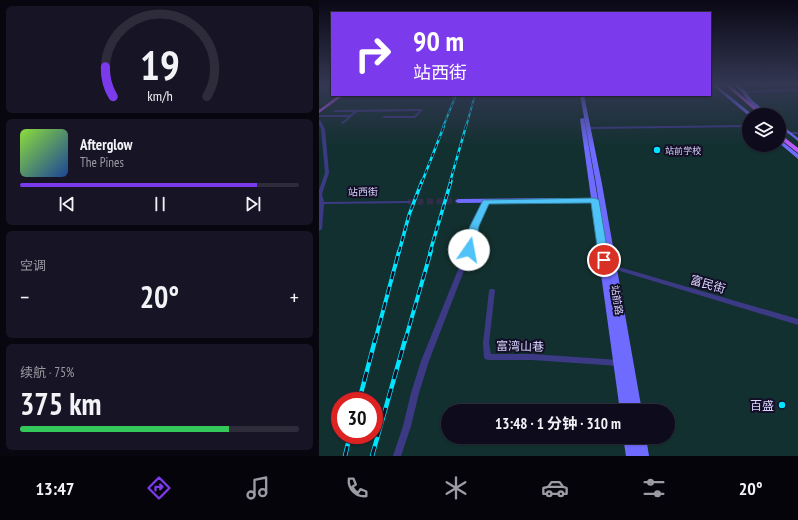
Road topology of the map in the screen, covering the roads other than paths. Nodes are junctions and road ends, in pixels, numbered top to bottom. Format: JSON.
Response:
{"nodes":[{"id":1,"x":328,"y":105,"type":"edge"},
{"id":2,"x":580,"y":105,"type":"edge"},
{"id":3,"x":584,"y":105,"type":"edge"},
{"id":4,"x":335,"y":111,"type":"dead end"},
{"id":5,"x":356,"y":111,"type":"junction"},
{"id":6,"x":319,"y":112,"type":"edge"},
{"id":7,"x":319,"y":116,"type":"edge"},
{"id":8,"x":351,"y":116,"type":"junction"},
{"id":9,"x":384,"y":117,"type":"dead end"},
{"id":10,"x":319,"y":122,"type":"edge"},
{"id":11,"x":343,"y":123,"type":"dead end"},
{"id":12,"x":742,"y":126,"type":"edge"},
{"id":13,"x":588,"y":128,"type":"junction"},
{"id":14,"x":786,"y":133,"type":"edge"},
{"id":15,"x":798,"y":133,"type":"edge"},
{"id":16,"x":786,"y":134,"type":"edge"},
{"id":17,"x":786,"y":135,"type":"edge"},
{"id":18,"x":786,"y":136,"type":"edge"},
{"id":19,"x":798,"y":140,"type":"edge"},
{"id":20,"x":798,"y":144,"type":"edge"},
{"id":21,"x":786,"y":146,"type":"edge"},
{"id":22,"x":798,"y":151,"type":"edge"},
{"id":23,"x":798,"y":157,"type":"edge"},
{"id":24,"x":327,"y":173,"type":"junction"},
{"id":25,"x":319,"y":175,"type":"edge"},
{"id":26,"x":595,"y":200,"type":"junction"},
{"id":27,"x":486,"y":201,"type":"junction"},
{"id":28,"x":408,"y":202,"type":"tunnel mouth"},
{"id":29,"x":458,"y":202,"type":"tunnel mouth"},
{"id":30,"x":321,"y":203,"type":"edge"},
{"id":31,"x":319,"y":229,"type":"edge"},
{"id":32,"x":612,"y":267,"type":"junction"},
{"id":33,"x":492,"y":290,"type":"dead end"},
{"id":34,"x":798,"y":322,"type":"edge"},
{"id":35,"x":620,"y":363,"type":"junction"},
{"id":36,"x":625,"y":404,"type":"edge"},
{"id":37,"x":635,"y":404,"type":"edge"},
{"id":38,"x":630,"y":444,"type":"edge"},
{"id":39,"x":641,"y":444,"type":"edge"},
{"id":40,"x":397,"y":456,"type":"edge"},
{"id":41,"x":632,"y":456,"type":"edge"},
{"id":42,"x":643,"y":456,"type":"edge"}],
"edges":[{"from":1,"to":6,"type":"main road"},
{"from":2,"to":26,"type":"main road","name":"站前路"},
{"from":3,"to":13,"type":"main road","name":"站前路"},
{"from":4,"to":5,"type":"street"},
{"from":5,"to":8,"type":"street"},
{"from":5,"to":9,"type":"street"},
{"from":7,"to":8,"type":"street"},
{"from":8,"to":11,"type":"street"},
{"from":10,"to":24,"type":"street"},
{"from":12,"to":13,"type":"street"},
{"from":13,"to":32,"type":"main road","name":"站前路"},
{"from":14,"to":15,"type":"street"},
{"from":16,"to":19,"type":"main road"},
{"from":17,"to":20,"type":"main road"},
{"from":18,"to":22,"type":"main road"},
{"from":21,"to":23,"type":"main road"},
{"from":24,"to":25,"type":"street"},
{"from":24,"to":30,"type":"street"},
{"from":26,"to":27,"type":"main road"},
{"from":26,"to":35,"type":"main road","name":"站前路"},
{"from":27,"to":29,"type":"main road"},
{"from":27,"to":40,"type":"street"},
{"from":28,"to":30,"type":"street","name":"站西街"},
{"from":30,"to":31,"type":"street"},
{"from":32,"to":34,"type":"street","name":"富民街"},
{"from":32,"to":37,"type":"main road","name":"站前路"},
{"from":33,"to":35,"type":"street","name":"富湾山巷"},
{"from":35,"to":36,"type":"main road","name":"站前路"},
{"from":38,"to":41,"type":"main road"},
{"from":39,"to":42,"type":"main road"}]}
